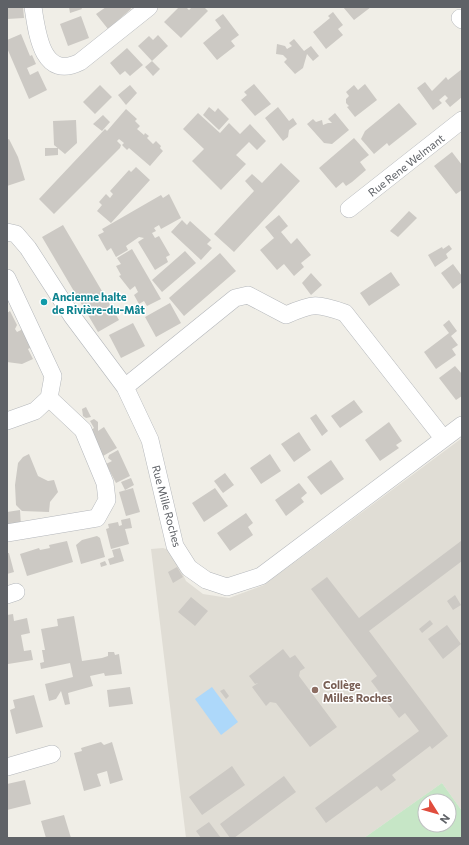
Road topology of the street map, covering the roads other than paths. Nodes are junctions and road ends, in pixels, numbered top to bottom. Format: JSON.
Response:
{"nodes":[{"id":1,"x":33,"y":7,"type":"edge"},
{"id":2,"x":149,"y":7,"type":"edge"},
{"id":3,"x":461,"y":124,"type":"edge"},
{"id":4,"x":349,"y":209,"type":"dead end"},
{"id":5,"x":7,"y":232,"type":"edge"},
{"id":6,"x":7,"y":278,"type":"edge"},
{"id":7,"x":125,"y":387,"type":"junction"},
{"id":8,"x":49,"y":398,"type":"junction"},
{"id":9,"x":7,"y":421,"type":"edge"},
{"id":10,"x":462,"y":425,"type":"edge"},
{"id":11,"x":443,"y":438,"type":"junction"},
{"id":12,"x":7,"y":533,"type":"edge"},
{"id":13,"x":52,"y":754,"type":"dead end"},
{"id":14,"x":7,"y":767,"type":"edge"}],
"edges":[{"from":1,"to":2,"type":"street"},
{"from":3,"to":4,"type":"street","name":"Rue Rene Welmant"},
{"from":5,"to":7,"type":"street","name":"Rue Mille Roches"},
{"from":6,"to":8,"type":"street"},
{"from":7,"to":11,"type":"street"},
{"from":7,"to":11,"type":"street","name":"Rue Mille Roches"},
{"from":8,"to":9,"type":"street"},
{"from":8,"to":12,"type":"street"},
{"from":10,"to":11,"type":"street","name":"Rue Mille Roches"},
{"from":13,"to":14,"type":"street"}]}
